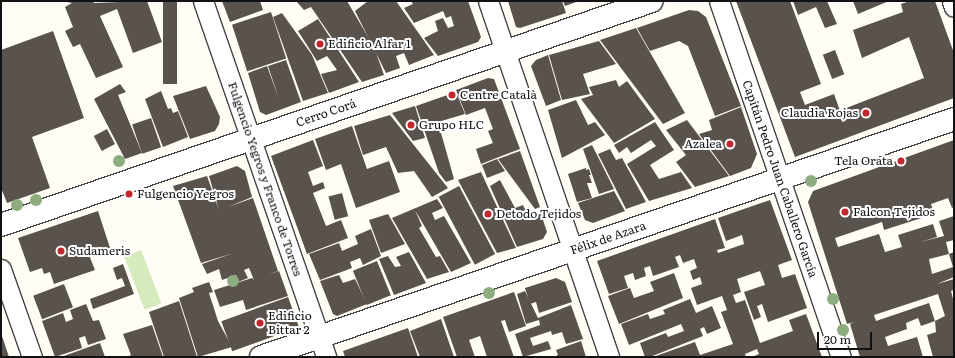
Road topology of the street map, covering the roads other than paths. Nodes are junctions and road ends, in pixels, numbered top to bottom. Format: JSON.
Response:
{"nodes":[{"id":1,"x":203,"y":1,"type":"edge"},
{"id":2,"x":488,"y":1,"type":"edge"},
{"id":3,"x":652,"y":1,"type":"edge"},
{"id":4,"x":719,"y":1,"type":"edge"},
{"id":5,"x":952,"y":1,"type":"edge"},
{"id":6,"x":954,"y":7,"type":"edge"},
{"id":7,"x":505,"y":52,"type":"junction"},
{"id":8,"x":954,"y":119,"type":"edge"},
{"id":9,"x":251,"y":139,"type":"junction"},
{"id":10,"x":780,"y":179,"type":"junction"},
{"id":11,"x":1,"y":225,"type":"edge"},
{"id":12,"x":573,"y":250,"type":"junction"},
{"id":13,"x":1,"y":269,"type":"edge"},
{"id":14,"x":323,"y":347,"type":"edge"},
{"id":15,"x":32,"y":357,"type":"edge"},
{"id":16,"x":261,"y":357,"type":"edge"},
{"id":17,"x":610,"y":357,"type":"edge"},
{"id":18,"x":841,"y":357,"type":"edge"}],
"edges":[{"from":1,"to":9,"type":"street","name":"Fulgencio Yegros y Franco de Torres"},
{"from":2,"to":7,"type":"street"},
{"from":3,"to":7,"type":"street","name":"Cerro Corá"},
{"from":4,"to":10,"type":"street","name":"Capitán Pedro Juan Caballero García"},
{"from":5,"to":6,"type":"street"},
{"from":7,"to":9,"type":"street","name":"Cerro Corá"},
{"from":7,"to":12,"type":"street"},
{"from":8,"to":10,"type":"street","name":"Félix de Azara"},
{"from":9,"to":11,"type":"street","name":"Cerro Corá"},
{"from":9,"to":14,"type":"street","name":"Fulgencio Yegros y Franco de Torres"},
{"from":10,"to":12,"type":"street","name":"Félix de Azara"},
{"from":10,"to":18,"type":"street","name":"Capitán Pedro Juan Caballero García"},
{"from":12,"to":14,"type":"street","name":"Félix de Azara"},
{"from":12,"to":17,"type":"street"},
{"from":13,"to":15,"type":"street"},
{"from":14,"to":16,"type":"street","name":"Félix de Azara"}]}
